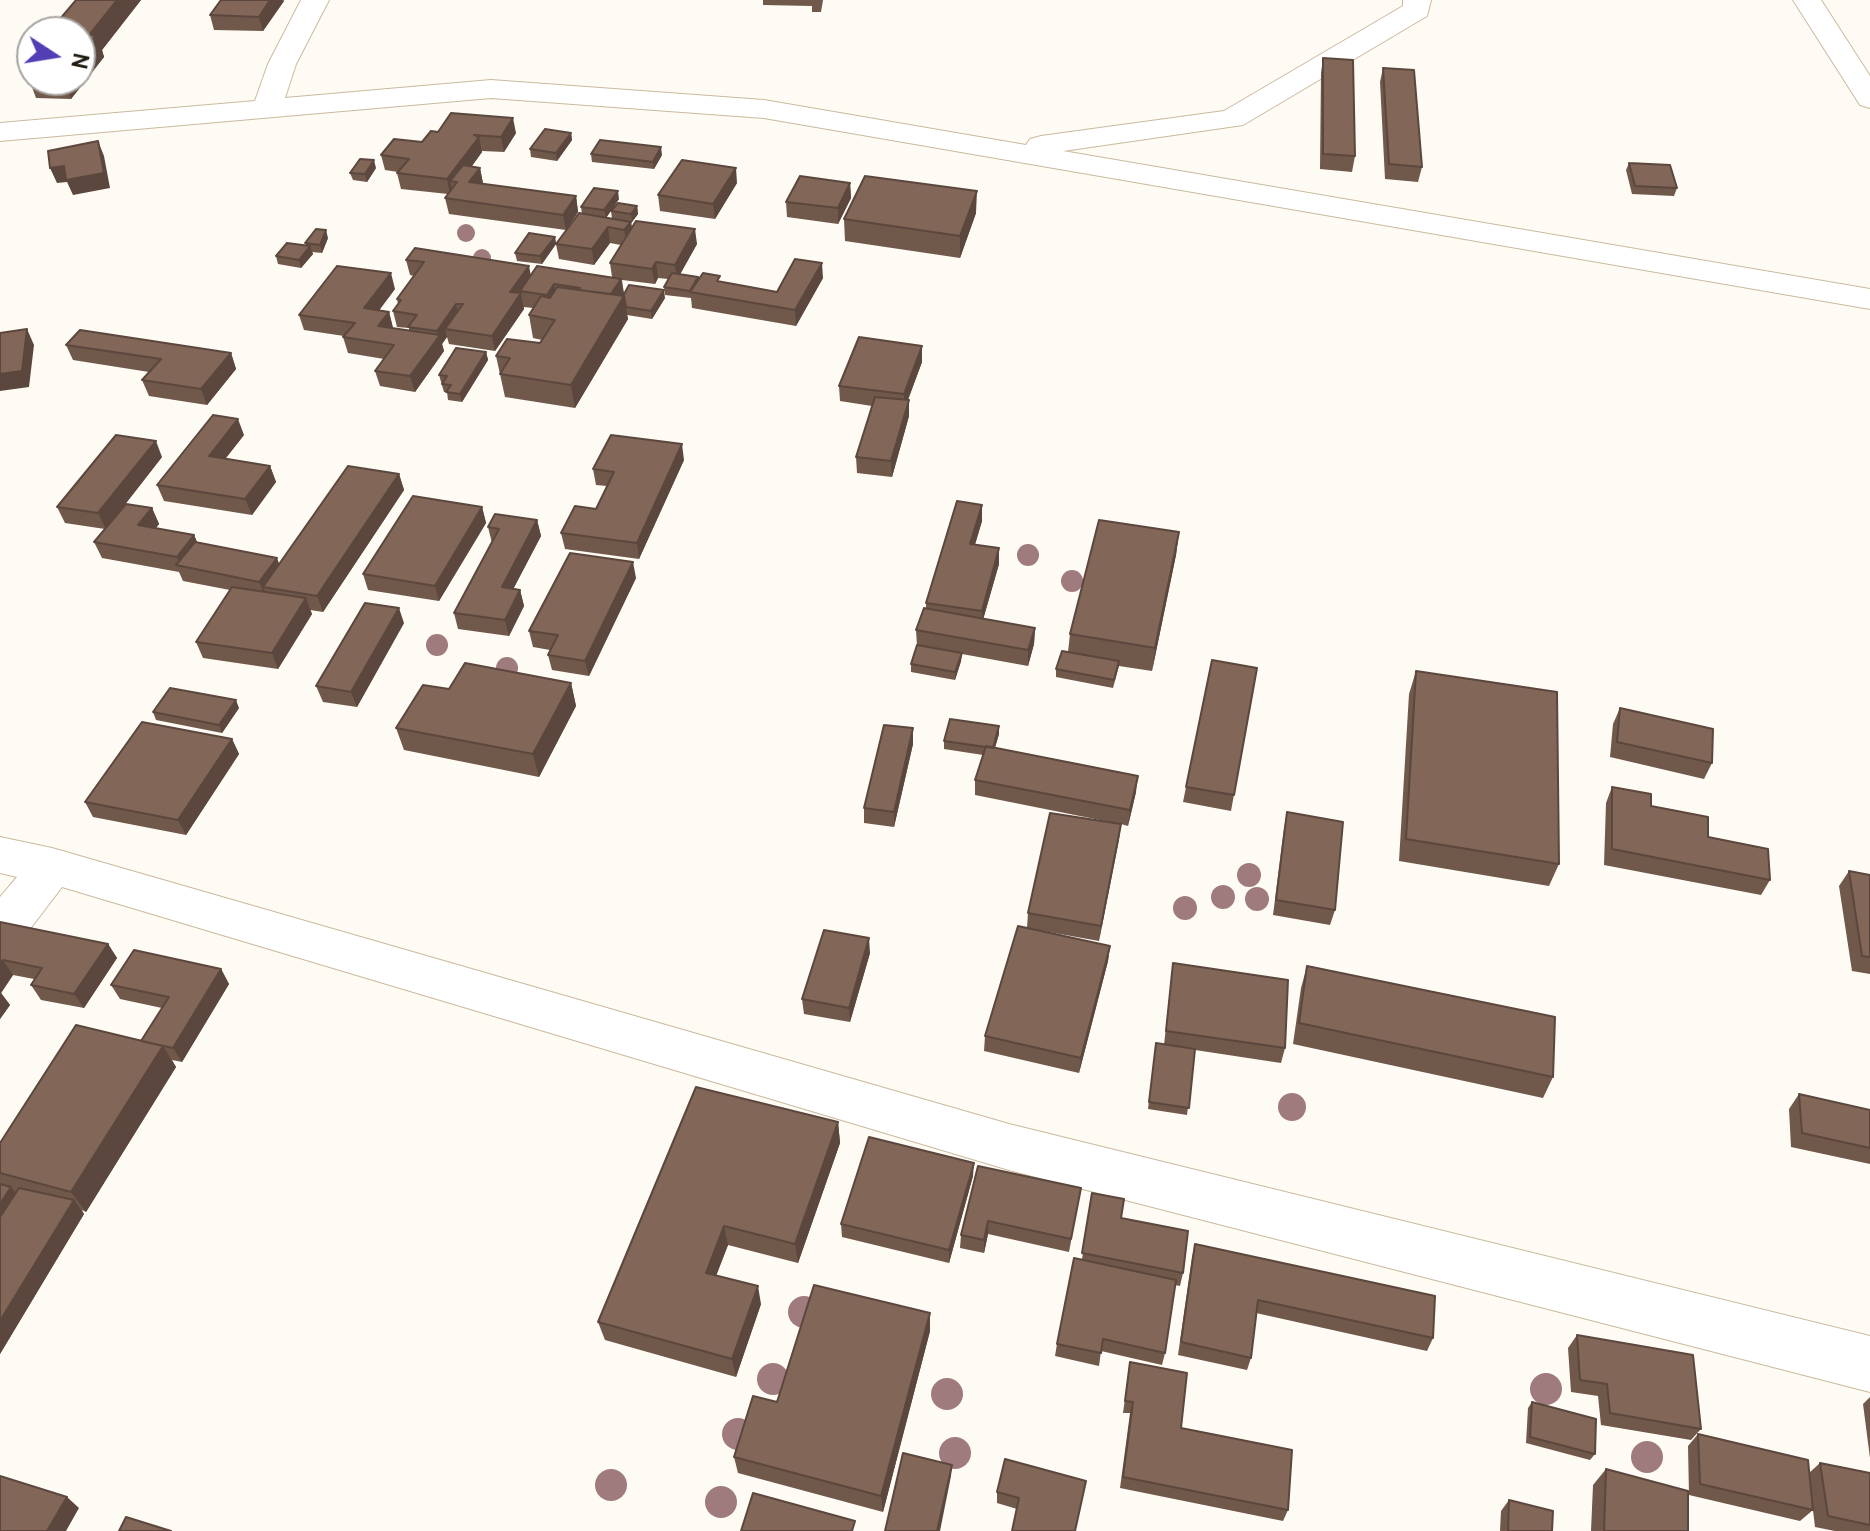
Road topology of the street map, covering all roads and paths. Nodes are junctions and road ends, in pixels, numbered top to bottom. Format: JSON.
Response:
{"nodes":[{"id":1,"x":315,"y":0,"type":"edge"},
{"id":2,"x":1417,"y":0,"type":"edge"},
{"id":3,"x":1807,"y":0,"type":"edge"},
{"id":4,"x":1870,"y":99,"type":"edge"},
{"id":5,"x":267,"y":109,"type":"junction"},
{"id":6,"x":0,"y":132,"type":"edge"},
{"id":7,"x":997,"y":151,"type":"junction"},
{"id":8,"x":1870,"y":299,"type":"edge"},
{"id":9,"x":0,"y":832,"type":"edge"},
{"id":10,"x":0,"y":855,"type":"edge"},
{"id":11,"x":52,"y":866,"type":"junction"},
{"id":12,"x":0,"y":932,"type":"edge"},
{"id":13,"x":1870,"y":1364,"type":"edge"}],
"edges":[{"from":1,"to":5,"type":"street"},
{"from":2,"to":7,"type":"street"},
{"from":3,"to":4,"type":"street"},
{"from":5,"to":6,"type":"street"},
{"from":5,"to":7,"type":"street"},
{"from":7,"to":8,"type":"street"},
{"from":9,"to":11,"type":"street"},
{"from":10,"to":11,"type":"street"},
{"from":11,"to":12,"type":"street"},
{"from":11,"to":13,"type":"street"}]}
